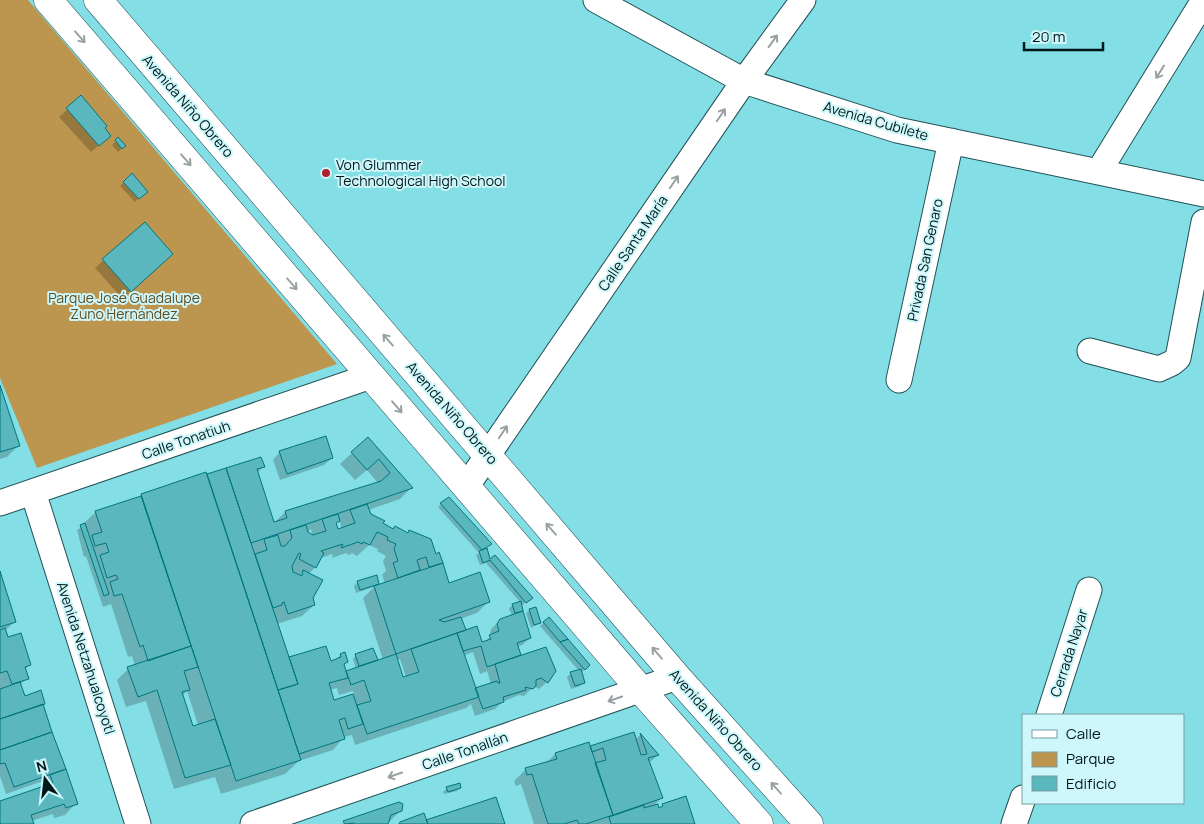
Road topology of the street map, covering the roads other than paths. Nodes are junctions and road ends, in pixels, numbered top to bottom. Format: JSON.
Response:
{"nodes":[{"id":1,"x":48,"y":0,"type":"edge"},
{"id":2,"x":98,"y":0,"type":"edge"},
{"id":3,"x":596,"y":0,"type":"edge"},
{"id":4,"x":803,"y":0,"type":"edge"},
{"id":5,"x":1204,"y":0,"type":"edge"},
{"id":6,"x":744,"y":81,"type":"junction"},
{"id":7,"x":951,"y":141,"type":"junction"},
{"id":8,"x":1099,"y":171,"type":"junction"},
{"id":9,"x":1204,"y":194,"type":"edge"},
{"id":10,"x":1204,"y":222,"type":"edge"},
{"id":11,"x":1090,"y":351,"type":"dead end"},
{"id":12,"x":371,"y":376,"type":"junction"},
{"id":13,"x":899,"y":380,"type":"dead end"},
{"id":14,"x":488,"y":455,"type":"junction"},
{"id":15,"x":466,"y":487,"type":"junction"},
{"id":16,"x":33,"y":492,"type":"junction"},
{"id":17,"x":0,"y":503,"type":"edge"},
{"id":18,"x":1089,"y":590,"type":"dead end"},
{"id":19,"x":678,"y":677,"type":"junction"},
{"id":20,"x":641,"y":690,"type":"junction"},
{"id":21,"x":1049,"y":714,"type":"edge"},
{"id":22,"x":1022,"y":801,"type":"edge"},
{"id":23,"x":138,"y":824,"type":"edge"},
{"id":24,"x":253,"y":824,"type":"edge"},
{"id":25,"x":759,"y":824,"type":"edge"},
{"id":26,"x":808,"y":824,"type":"edge"},
{"id":27,"x":1014,"y":824,"type":"edge"}],
"edges":[{"from":1,"to":12,"type":"main road","one_way":true},
{"from":14,"to":2,"type":"main road","name":"Avenida Niño Obrero","one_way":true},
{"from":3,"to":6,"type":"street","name":"Avenida Cubilete"},
{"from":6,"to":4,"type":"street","name":"Calle Santa María","one_way":true},
{"from":5,"to":8,"type":"street","one_way":true},
{"from":6,"to":7,"type":"street","name":"Avenida Cubilete"},
{"from":14,"to":6,"type":"street","name":"Calle Santa María","one_way":true},
{"from":7,"to":8,"type":"street","name":"Avenida Cubilete"},
{"from":7,"to":13,"type":"street","name":"Privada San Genaro"},
{"from":8,"to":9,"type":"street","name":"Avenida Cubilete"},
{"from":10,"to":11,"type":"street"},
{"from":12,"to":15,"type":"main road","one_way":true},
{"from":12,"to":16,"type":"street","name":"Calle Tonatiuh"},
{"from":14,"to":15,"type":"street","name":"Calle Santa María"},
{"from":19,"to":14,"type":"main road","name":"Avenida Niño Obrero","one_way":true},
{"from":15,"to":20,"type":"main road"},
{"from":16,"to":17,"type":"street","name":"Calle Tonatiuh"},
{"from":16,"to":23,"type":"street","name":"Avenida Netzahualcoyotl"},
{"from":18,"to":21,"type":"street","name":"Cerrada Nayar"},
{"from":19,"to":20,"type":"street","name":"Calle Tonallán"},
{"from":26,"to":19,"type":"main road","name":"Avenida Niño Obrero","one_way":true},
{"from":20,"to":24,"type":"street","name":"Calle Tonallán","one_way":true},
{"from":20,"to":25,"type":"main road"},
{"from":22,"to":27,"type":"street"}]}
